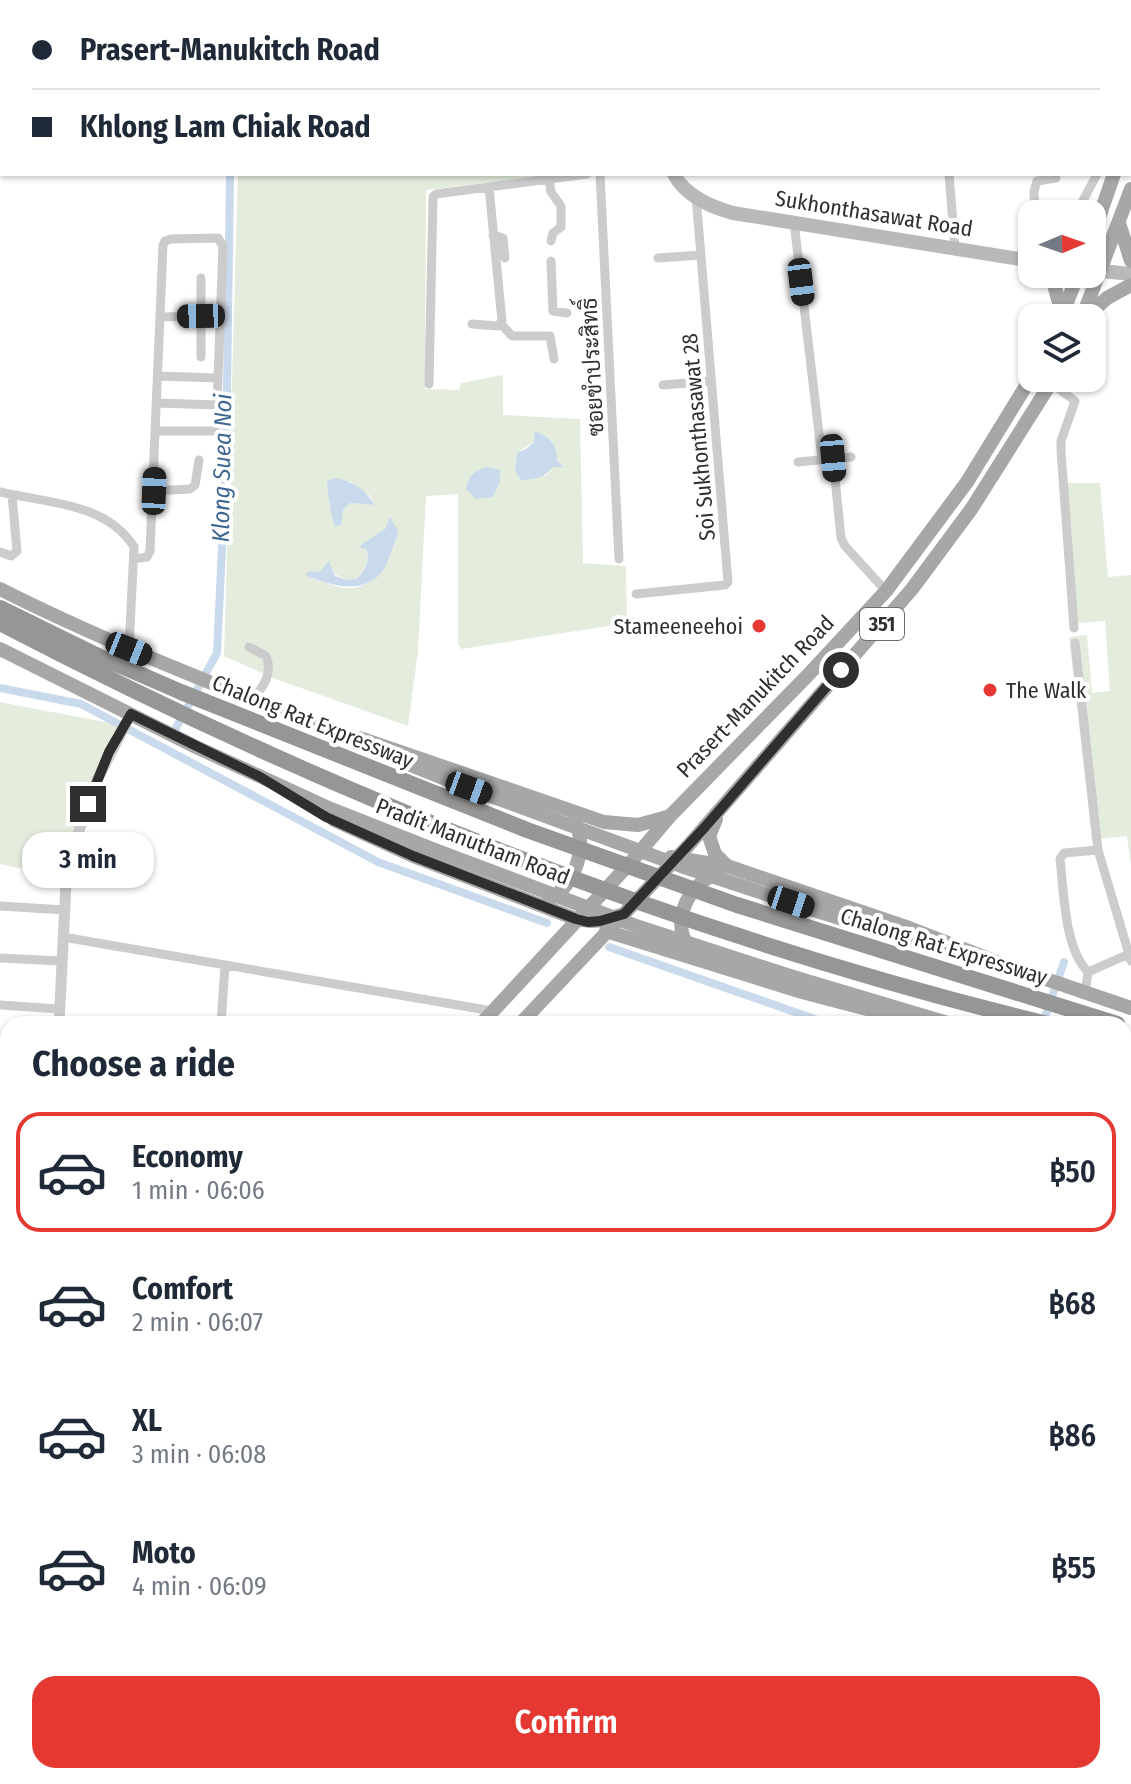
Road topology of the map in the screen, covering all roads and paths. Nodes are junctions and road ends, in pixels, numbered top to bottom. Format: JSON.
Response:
{"nodes":[{"id":1,"x":572,"y":176,"type":"edge"},
{"id":2,"x":600,"y":176,"type":"edge"},
{"id":3,"x":675,"y":176,"type":"edge"},
{"id":4,"x":949,"y":176,"type":"edge"},
{"id":5,"x":1096,"y":176,"type":"edge"},
{"id":6,"x":1113,"y":177,"type":"edge"},
{"id":7,"x":1056,"y":178,"type":"dead end"},
{"id":8,"x":549,"y":179,"type":"junction"},
{"id":9,"x":489,"y":187,"type":"junction"},
{"id":10,"x":1131,"y":187,"type":"edge"},
{"id":11,"x":696,"y":196,"type":"junction"},
{"id":12,"x":1086,"y":198,"type":"joint"},
{"id":13,"x":1034,"y":200,"type":"edge"},
{"id":14,"x":1092,"y":200,"type":"edge"},
{"id":15,"x":1106,"y":201,"type":"edge"},
{"id":16,"x":794,"y":222,"type":"junction"},
{"id":17,"x":1119,"y":223,"type":"junction"},
{"id":18,"x":493,"y":235,"type":"junction"},
{"id":19,"x":551,"y":241,"type":"dead end"},
{"id":20,"x":955,"y":248,"type":"junction"},
{"id":21,"x":1106,"y":251,"type":"edge"},
{"id":22,"x":701,"y":255,"type":"junction"},
{"id":23,"x":505,"y":258,"type":"dead end"},
{"id":24,"x":658,"y":258,"type":"dead end"},
{"id":25,"x":1018,"y":259,"type":"edge"},
{"id":26,"x":551,"y":261,"type":"dead end"},
{"id":27,"x":1131,"y":261,"type":"edge"},
{"id":28,"x":1106,"y":271,"type":"edge"},
{"id":29,"x":1131,"y":274,"type":"edge"},
{"id":30,"x":201,"y":278,"type":"dead end"},
{"id":31,"x":1131,"y":285,"type":"edge"},
{"id":32,"x":1100,"y":304,"type":"edge"},
{"id":33,"x":567,"y":313,"type":"dead end"},
{"id":34,"x":201,"y":316,"type":"junction"},
{"id":35,"x":220,"y":316,"type":"junction"},
{"id":36,"x":160,"y":317,"type":"junction"},
{"id":37,"x":472,"y":324,"type":"dead end"},
{"id":38,"x":501,"y":324,"type":"junction"},
{"id":39,"x":201,"y":357,"type":"dead end"},
{"id":40,"x":554,"y":359,"type":"dead end"},
{"id":41,"x":158,"y":376,"type":"junction"},
{"id":42,"x":218,"y":378,"type":"junction"},
{"id":43,"x":711,"y":381,"type":"junction"},
{"id":44,"x":429,"y":384,"type":"dead end"},
{"id":45,"x":663,"y":385,"type":"dead end"},
{"id":46,"x":1022,"y":392,"type":"edge"},
{"id":47,"x":1046,"y":392,"type":"edge"},
{"id":48,"x":1065,"y":392,"type":"edge"},
{"id":49,"x":157,"y":403,"type":"junction"},
{"id":50,"x":217,"y":405,"type":"junction"},
{"id":51,"x":156,"y":431,"type":"junction"},
{"id":52,"x":851,"y":457,"type":"dead end"},
{"id":53,"x":828,"y":459,"type":"junction"},
{"id":54,"x":199,"y":460,"type":"dead end"},
{"id":55,"x":798,"y":462,"type":"dead end"},
{"id":56,"x":154,"y":491,"type":"junction"},
{"id":57,"x":0,"y":492,"type":"edge"},
{"id":58,"x":12,"y":495,"type":"junction"},
{"id":59,"x":0,"y":552,"type":"edge"},
{"id":60,"x":134,"y":559,"type":"junction"},
{"id":61,"x":619,"y":559,"type":"dead end"},
{"id":62,"x":0,"y":589,"type":"edge"},
{"id":63,"x":886,"y":591,"type":"junction"},
{"id":64,"x":636,"y":594,"type":"dead end"},
{"id":65,"x":0,"y":608,"type":"edge"},
{"id":66,"x":0,"y":623,"type":"edge"},
{"id":67,"x":1074,"y":628,"type":"dead end"},
{"id":68,"x":1075,"y":643,"type":"dead end"},
{"id":69,"x":249,"y":647,"type":"dead end"},
{"id":70,"x":0,"y":649,"type":"edge"},
{"id":71,"x":129,"y":649,"type":"junction"},
{"id":72,"x":253,"y":699,"type":"junction"},
{"id":73,"x":306,"y":721,"type":"junction"},
{"id":74,"x":126,"y":722,"type":"junction"},
{"id":75,"x":260,"y":777,"type":"junction"},
{"id":76,"x":722,"y":808,"type":"junction"},
{"id":77,"x":564,"y":809,"type":"junction"},
{"id":78,"x":671,"y":815,"type":"junction"},
{"id":79,"x":1098,"y":850,"type":"junction"},
{"id":80,"x":677,"y":857,"type":"junction"},
{"id":81,"x":631,"y":862,"type":"junction"},
{"id":82,"x":733,"y":868,"type":"junction"},
{"id":83,"x":533,"y":901,"type":"junction"},
{"id":84,"x":0,"y":906,"type":"edge"},
{"id":85,"x":65,"y":910,"type":"junction"},
{"id":86,"x":624,"y":914,"type":"junction"},
{"id":87,"x":576,"y":919,"type":"junction"},
{"id":88,"x":606,"y":931,"type":"junction"},
{"id":89,"x":63,"y":937,"type":"junction"},
{"id":90,"x":0,"y":958,"type":"edge"},
{"id":91,"x":1130,"y":958,"type":"edge"},
{"id":92,"x":61,"y":961,"type":"junction"},
{"id":93,"x":712,"y":963,"type":"junction"},
{"id":94,"x":1005,"y":965,"type":"junction"},
{"id":95,"x":225,"y":966,"type":"junction"},
{"id":96,"x":1088,"y":972,"type":"junction"},
{"id":97,"x":1085,"y":993,"type":"junction"},
{"id":98,"x":0,"y":1005,"type":"edge"},
{"id":99,"x":1131,"y":1008,"type":"edge"},
{"id":100,"x":59,"y":1009,"type":"junction"},
{"id":101,"x":492,"y":1011,"type":"junction"},
{"id":102,"x":59,"y":1016,"type":"edge"},
{"id":103,"x":222,"y":1016,"type":"edge"},
{"id":104,"x":488,"y":1016,"type":"edge"},
{"id":105,"x":527,"y":1016,"type":"edge"},
{"id":106,"x":894,"y":1016,"type":"edge"},
{"id":107,"x":924,"y":1016,"type":"edge"},
{"id":108,"x":1016,"y":1016,"type":"edge"},
{"id":109,"x":1091,"y":1016,"type":"edge"}],
"edges":[{"from":1,"to":8,"type":"street"},
{"from":2,"to":61,"type":"street","name":"ซอยขำประสิทธิ์"},
{"from":3,"to":11,"type":"main road","name":"Sukhonthasawat Road"},
{"from":4,"to":20,"type":"street"},
{"from":5,"to":12,"type":"street"},
{"from":6,"to":10,"type":"main road"},
{"from":6,"to":15,"type":"main road"},
{"from":7,"to":13,"type":"street"},
{"from":8,"to":9,"type":"street"},
{"from":8,"to":19,"type":"street"},
{"from":9,"to":18,"type":"street"},
{"from":9,"to":44,"type":"street"},
{"from":10,"to":17,"type":"main road"},
{"from":11,"to":16,"type":"main road","name":"Sukhonthasawat Road"},
{"from":11,"to":22,"type":"street","name":"Soi Sukhonthasawat 28"},
{"from":12,"to":14,"type":"street"},
{"from":16,"to":20,"type":"main road","name":"Sukhonthasawat Road"},
{"from":16,"to":53,"type":"street"},
{"from":17,"to":21,"type":"main road"},
{"from":17,"to":27,"type":"main road"},
{"from":18,"to":23,"type":"street"},
{"from":18,"to":38,"type":"street"},
{"from":20,"to":25,"type":"main road","name":"Sukhonthasawat Road"},
{"from":22,"to":24,"type":"street"},
{"from":22,"to":43,"type":"street","name":"Soi Sukhonthasawat 28"},
{"from":26,"to":33,"type":"street"},
{"from":28,"to":29,"type":"main road"},
{"from":30,"to":34,"type":"street"},
{"from":31,"to":32,"type":"main road"},
{"from":34,"to":35,"type":"street"},
{"from":34,"to":36,"type":"street"},
{"from":34,"to":39,"type":"street"},
{"from":35,"to":36,"type":"street"},
{"from":35,"to":42,"type":"street"},
{"from":36,"to":41,"type":"street"},
{"from":37,"to":38,"type":"street"},
{"from":38,"to":40,"type":"street"},
{"from":41,"to":42,"type":"street"},
{"from":41,"to":49,"type":"street"},
{"from":42,"to":50,"type":"street"},
{"from":43,"to":45,"type":"street"},
{"from":43,"to":64,"type":"street","name":"Soi Sukhonthasawat 28"},
{"from":46,"to":63,"type":"main road","name":"Prasert-Manukitch Road","number":"351"},
{"from":47,"to":76,"type":"main road","name":"Prasert-Manukitch Road","number":"351"},
{"from":48,"to":67,"type":"street"},
{"from":49,"to":50,"type":"street"},
{"from":49,"to":51,"type":"street"},
{"from":50,"to":51,"type":"street"},
{"from":51,"to":56,"type":"street"},
{"from":52,"to":53,"type":"street"},
{"from":53,"to":55,"type":"street"},
{"from":53,"to":63,"type":"street"},
{"from":54,"to":56,"type":"street"},
{"from":56,"to":60,"type":"street"},
{"from":57,"to":58,"type":"street"},
{"from":58,"to":59,"type":"street"},
{"from":58,"to":60,"type":"street"},
{"from":60,"to":71,"type":"street"},
{"from":62,"to":71,"type":"main road"},
{"from":63,"to":78,"type":"main road","name":"Prasert-Manukitch Road","number":"351"},
{"from":65,"to":109,"type":"highway","name":"Chalong Rat Expressway","bridge":true},
{"from":66,"to":108,"type":"highway","name":"Chalong Rat Expressway","bridge":true},
{"from":68,"to":79,"type":"street"},
{"from":69,"to":72,"type":"street"},
{"from":70,"to":74,"type":"main road","name":"Pradit Manutham Road"},
{"from":71,"to":72,"type":"main road"},
{"from":72,"to":73,"type":"main road"},
{"from":73,"to":77,"type":"main road"},
{"from":73,"to":94,"type":"main road","bridge":true},
{"from":74,"to":75,"type":"main road","name":"Pradit Manutham Road"},
{"from":74,"to":85,"type":"street"},
{"from":75,"to":83,"type":"main road"},
{"from":75,"to":107,"type":"main road","name":"Pradit Manutham Road","bridge":true},
{"from":76,"to":80,"type":"main road","name":"Prasert-Manukitch Road","number":"351"},
{"from":76,"to":82,"type":"main road"},
{"from":77,"to":78,"type":"main road"},
{"from":77,"to":83,"type":"main road"},
{"from":78,"to":81,"type":"main road","name":"Prasert-Manukitch Road","number":"351"},
{"from":79,"to":91,"type":"street"},
{"from":79,"to":96,"type":"street"},
{"from":80,"to":81,"type":"main road"},
{"from":80,"to":82,"type":"main road"},
{"from":80,"to":86,"type":"main road","name":"Prasert-Manukitch Road","number":"351"},
{"from":81,"to":87,"type":"main road","name":"Prasert-Manukitch Road","number":"351"},
{"from":82,"to":93,"type":"main road"},
{"from":82,"to":94,"type":"main road"},
{"from":83,"to":87,"type":"main road"},
{"from":84,"to":85,"type":"street"},
{"from":85,"to":89,"type":"street"},
{"from":86,"to":87,"type":"main road"},
{"from":86,"to":88,"type":"main road","name":"Prasert-Manukitch Road","number":"351"},
{"from":87,"to":101,"type":"main road","name":"Prasert-Manukitch Road","number":"351"},
{"from":88,"to":93,"type":"main road"},
{"from":88,"to":105,"type":"main road","name":"Prasert-Manukitch Road","number":"351"},
{"from":89,"to":92,"type":"street"},
{"from":89,"to":95,"type":"street"},
{"from":90,"to":92,"type":"street"},
{"from":91,"to":96,"type":"street"},
{"from":92,"to":100,"type":"street"},
{"from":93,"to":106,"type":"main road"},
{"from":94,"to":97,"type":"main road"},
{"from":95,"to":101,"type":"street"},
{"from":95,"to":103,"type":"street"},
{"from":96,"to":97,"type":"street"},
{"from":97,"to":99,"type":"main road"},
{"from":98,"to":100,"type":"street"},
{"from":100,"to":102,"type":"street"},
{"from":101,"to":104,"type":"main road","name":"Prasert-Manukitch Road","number":"351"}]}
